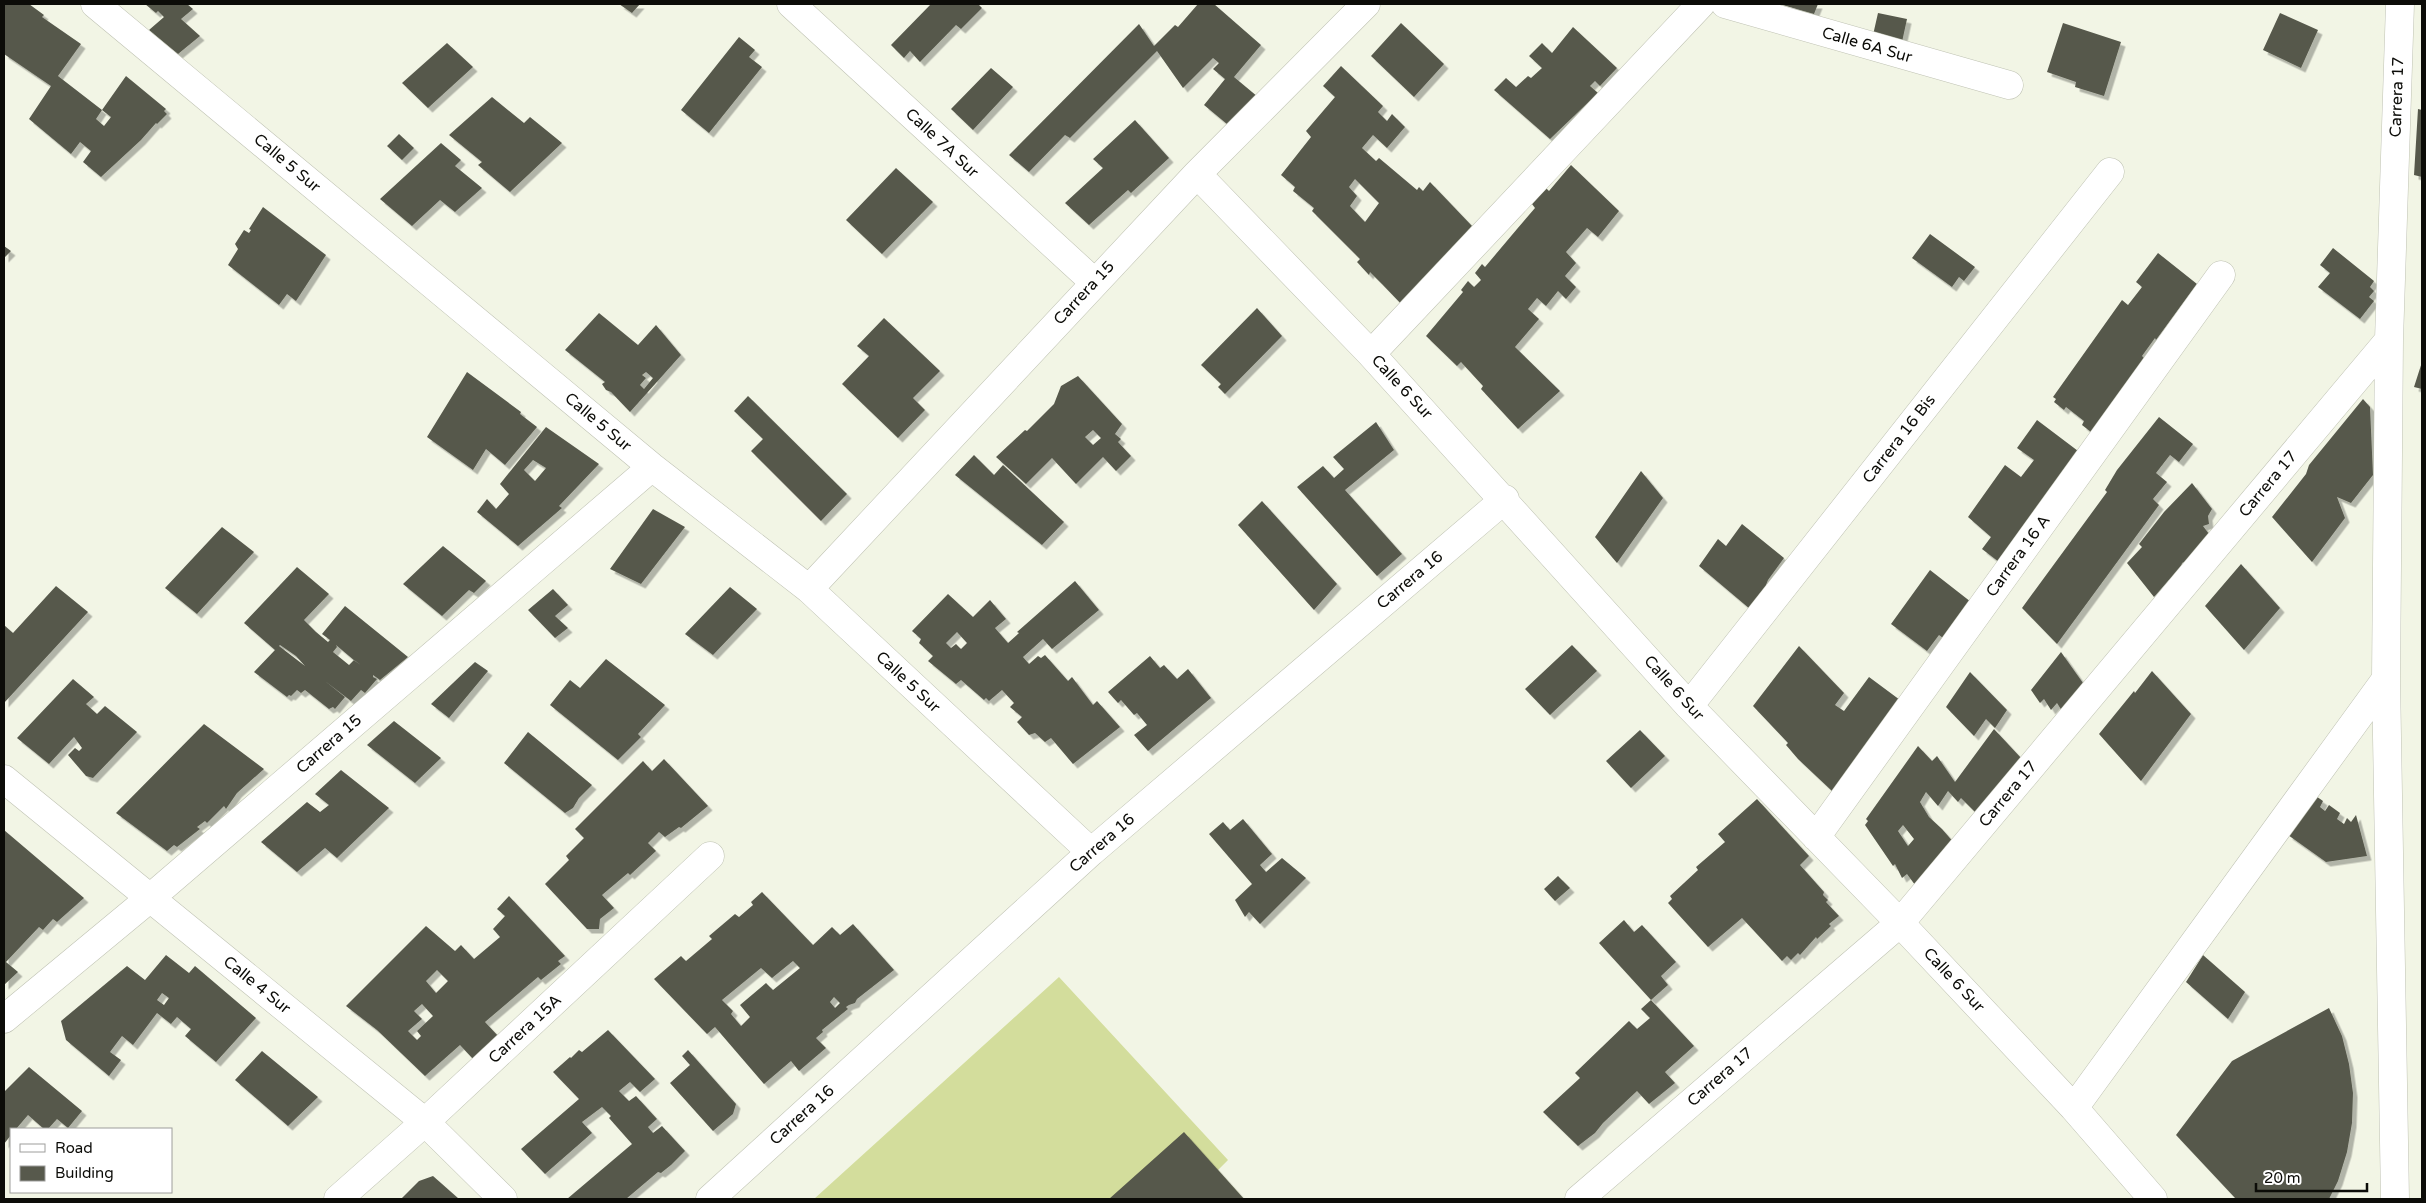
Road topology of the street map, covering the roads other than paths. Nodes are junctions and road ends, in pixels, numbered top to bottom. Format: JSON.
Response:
{"nodes":[{"id":1,"x":95,"y":4,"type":"edge"},
{"id":2,"x":790,"y":4,"type":"edge"},
{"id":3,"x":1366,"y":4,"type":"edge"},
{"id":4,"x":1701,"y":4,"type":"edge"},
{"id":5,"x":1725,"y":4,"type":"edge"},
{"id":6,"x":2400,"y":4,"type":"edge"},
{"id":7,"x":2009,"y":86,"type":"dead end"},
{"id":8,"x":2110,"y":172,"type":"dead end"},
{"id":9,"x":1197,"y":174,"type":"junction"},
{"id":10,"x":2221,"y":275,"type":"dead end"},
{"id":11,"x":1094,"y":282,"type":"junction"},
{"id":12,"x":2388,"y":340,"type":"junction"},
{"id":13,"x":1371,"y":354,"type":"junction"},
{"id":14,"x":652,"y":466,"type":"junction"},
{"id":15,"x":1504,"y":499,"type":"junction"},
{"id":16,"x":809,"y":589,"type":"junction"},
{"id":17,"x":2386,"y":679,"type":"junction"},
{"id":18,"x":1689,"y":706,"type":"junction"},
{"id":19,"x":4,"y":779,"type":"edge"},
{"id":20,"x":1816,"y":837,"type":"junction"},
{"id":21,"x":1090,"y":852,"type":"junction"},
{"id":22,"x":710,"y":856,"type":"dead end"},
{"id":23,"x":149,"y":899,"type":"junction"},
{"id":24,"x":1900,"y":923,"type":"junction"},
{"id":25,"x":4,"y":1019,"type":"edge"},
{"id":26,"x":2074,"y":1108,"type":"junction"},
{"id":27,"x":425,"y":1122,"type":"junction"},
{"id":28,"x":338,"y":1199,"type":"edge"},
{"id":29,"x":503,"y":1199,"type":"edge"},
{"id":30,"x":710,"y":1199,"type":"edge"},
{"id":31,"x":1578,"y":1199,"type":"edge"},
{"id":32,"x":2153,"y":1199,"type":"edge"},
{"id":33,"x":2395,"y":1199,"type":"edge"}],
"edges":[{"from":1,"to":14,"type":"street","name":"Calle 5 Sur"},
{"from":2,"to":11,"type":"street","name":"Calle 7A Sur"},
{"from":3,"to":9,"type":"street","name":"Carrera 15"},
{"from":4,"to":13,"type":"street"},
{"from":5,"to":7,"type":"street","name":"Calle 6A Sur"},
{"from":6,"to":12,"type":"street","name":"Carrera 17"},
{"from":8,"to":18,"type":"street","name":"Carrera 16 Bis"},
{"from":9,"to":11,"type":"street","name":"Carrera 15"},
{"from":9,"to":13,"type":"street","name":"Calle 6 Sur"},
{"from":10,"to":20,"type":"street","name":"Carrera 16 A"},
{"from":11,"to":16,"type":"street","name":"Carrera 15"},
{"from":12,"to":17,"type":"street","name":"Carrera 17"},
{"from":12,"to":24,"type":"street","name":"Carrera 17"},
{"from":13,"to":15,"type":"street","name":"Calle 6 Sur"},
{"from":14,"to":16,"type":"street","name":"Calle 5 Sur"},
{"from":14,"to":23,"type":"street","name":"Carrera 15"},
{"from":15,"to":18,"type":"street","name":"Calle 6 Sur"},
{"from":15,"to":21,"type":"street","name":"Carrera 16"},
{"from":16,"to":21,"type":"street","name":"Calle 5 Sur"},
{"from":17,"to":26,"type":"street"},
{"from":17,"to":33,"type":"street","name":"Carrera 17"},
{"from":18,"to":20,"type":"street","name":"Calle 6 Sur"},
{"from":19,"to":23,"type":"street","name":"Calle 4 Sur"},
{"from":20,"to":24,"type":"street","name":"Calle 6 Sur"},
{"from":21,"to":30,"type":"street","name":"Carrera 16"},
{"from":22,"to":27,"type":"street","name":"Carrera 15A"},
{"from":23,"to":25,"type":"street","name":"Carrera 15"},
{"from":23,"to":27,"type":"street","name":"Calle 4 Sur"},
{"from":24,"to":26,"type":"street","name":"Calle 6 Sur"},
{"from":24,"to":31,"type":"street","name":"Carrera 17"},
{"from":26,"to":32,"type":"street","name":"Calle 6 Sur"},
{"from":27,"to":28,"type":"street","name":"Carrera 15A"},
{"from":27,"to":29,"type":"street","name":"Calle 4 Sur"}]}
